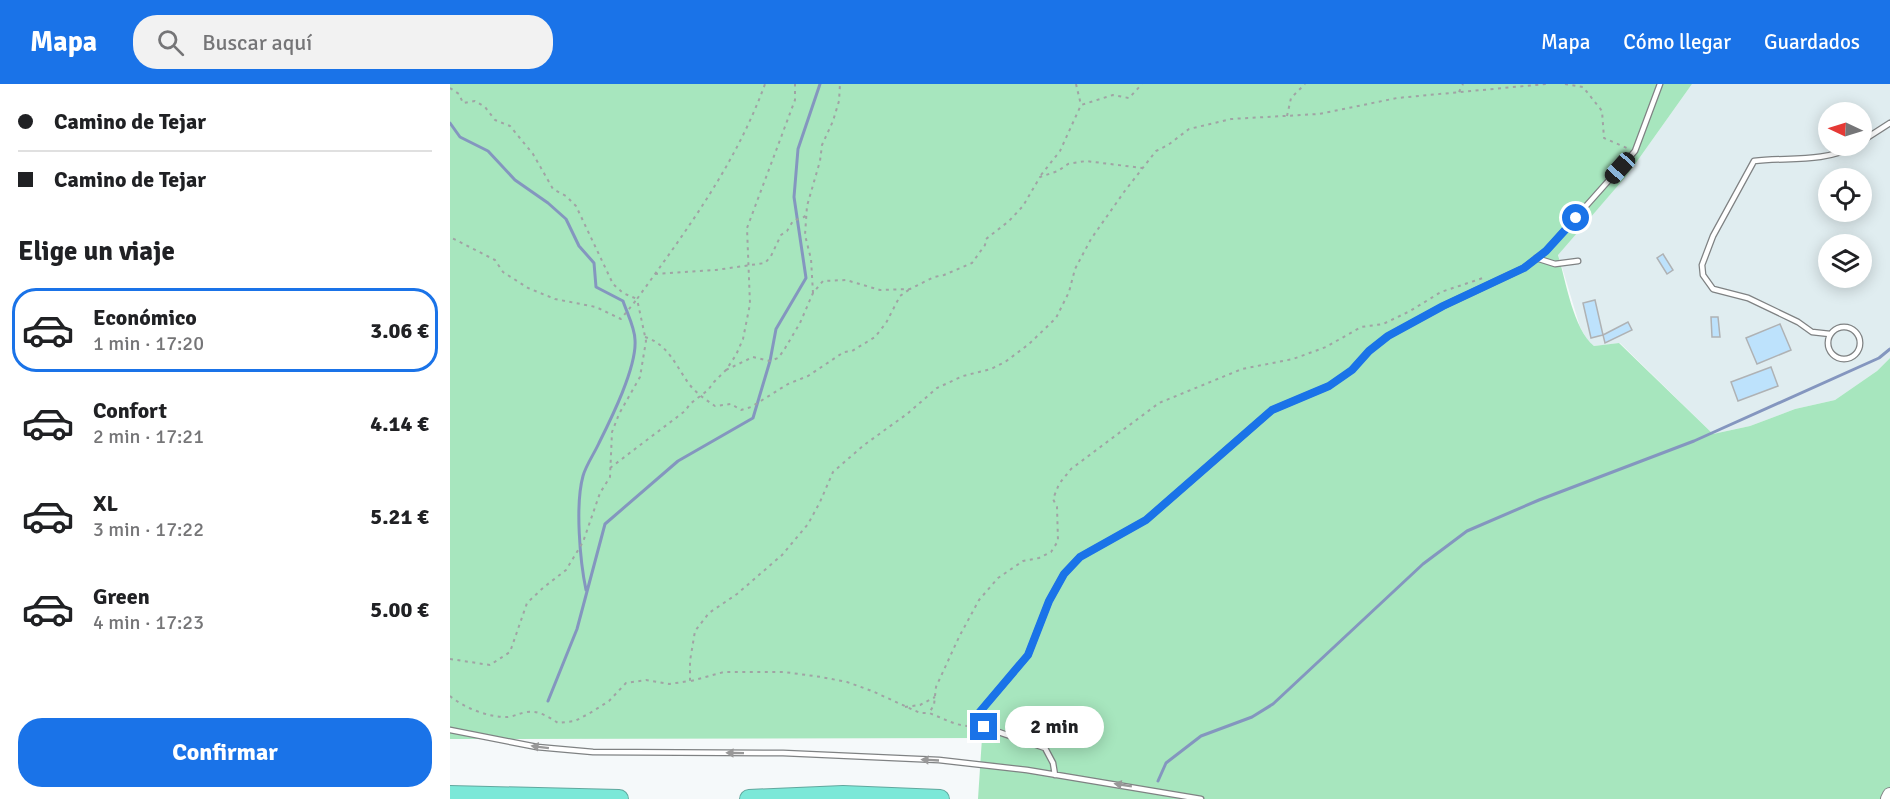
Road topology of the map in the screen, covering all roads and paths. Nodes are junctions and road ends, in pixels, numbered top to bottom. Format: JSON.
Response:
{"nodes":[{"id":1,"x":765,"y":84,"type":"edge"},
{"id":2,"x":795,"y":84,"type":"edge"},
{"id":3,"x":840,"y":84,"type":"edge"},
{"id":4,"x":1076,"y":84,"type":"edge"},
{"id":5,"x":1142,"y":84,"type":"edge"},
{"id":6,"x":1305,"y":84,"type":"edge"},
{"id":7,"x":1463,"y":84,"type":"edge"},
{"id":8,"x":1546,"y":84,"type":"edge"},
{"id":9,"x":1564,"y":84,"type":"edge"},
{"id":10,"x":1660,"y":84,"type":"edge"},
{"id":11,"x":450,"y":88,"type":"edge"},
{"id":12,"x":1459,"y":92,"type":"junction"},
{"id":13,"x":1081,"y":105,"type":"junction"},
{"id":14,"x":1287,"y":116,"type":"junction"},
{"id":15,"x":1890,"y":123,"type":"edge"},
{"id":16,"x":1872,"y":135,"type":"edge"},
{"id":17,"x":1635,"y":151,"type":"junction"},
{"id":18,"x":1826,"y":156,"type":"edge"},
{"id":19,"x":1142,"y":168,"type":"junction"},
{"id":20,"x":1040,"y":177,"type":"junction"},
{"id":21,"x":807,"y":213,"type":"junction"},
{"id":22,"x":450,"y":237,"type":"edge"},
{"id":23,"x":1536,"y":258,"type":"junction"},
{"id":24,"x":1578,"y":261,"type":"dead end"},
{"id":25,"x":749,"y":264,"type":"junction"},
{"id":26,"x":655,"y":274,"type":"junction"},
{"id":27,"x":1494,"y":282,"type":"junction"},
{"id":28,"x":910,"y":289,"type":"junction"},
{"id":29,"x":813,"y":293,"type":"junction"},
{"id":30,"x":637,"y":299,"type":"junction"},
{"id":31,"x":1830,"y":334,"type":"junction"},
{"id":32,"x":645,"y":337,"type":"junction"},
{"id":33,"x":726,"y":370,"type":"junction"},
{"id":34,"x":701,"y":396,"type":"junction"},
{"id":35,"x":610,"y":468,"type":"junction"},
{"id":36,"x":450,"y":659,"type":"edge"},
{"id":37,"x":690,"y":681,"type":"junction"},
{"id":38,"x":450,"y":696,"type":"edge"},
{"id":39,"x":935,"y":697,"type":"junction"},
{"id":40,"x":904,"y":707,"type":"junction"},
{"id":41,"x":929,"y":713,"type":"junction"},
{"id":42,"x":978,"y":714,"type":"junction"},
{"id":43,"x":450,"y":730,"type":"edge"},
{"id":44,"x":1055,"y":775,"type":"junction"},
{"id":45,"x":450,"y":795,"type":"edge"},
{"id":46,"x":1890,"y":795,"type":"edge"},
{"id":47,"x":619,"y":799,"type":"edge"},
{"id":48,"x":749,"y":799,"type":"edge"},
{"id":49,"x":940,"y":799,"type":"edge"},
{"id":50,"x":1201,"y":799,"type":"edge"},
{"id":51,"x":1887,"y":799,"type":"edge"}],
"edges":[{"from":1,"to":26,"type":"path"},
{"from":2,"to":25,"type":"path"},
{"from":3,"to":21,"type":"path"},
{"from":4,"to":13,"type":"path"},
{"from":5,"to":13,"type":"path"},
{"from":6,"to":14,"type":"path"},
{"from":7,"to":12,"type":"path"},
{"from":8,"to":12,"type":"path"},
{"from":9,"to":17,"type":"path"},
{"from":10,"to":17,"type":"lane"},
{"from":11,"to":30,"type":"path"},
{"from":12,"to":14,"type":"path"},
{"from":13,"to":20,"type":"path"},
{"from":14,"to":19,"type":"path"},
{"from":15,"to":16,"type":"lane"},
{"from":17,"to":23,"type":"lane"},
{"from":18,"to":31,"type":"lane"},
{"from":19,"to":20,"type":"path"},
{"from":19,"to":37,"type":"path"},
{"from":20,"to":28,"type":"path"},
{"from":21,"to":25,"type":"path"},
{"from":21,"to":29,"type":"path"},
{"from":22,"to":30,"type":"path"},
{"from":23,"to":24,"type":"lane"},
{"from":23,"to":27,"type":"lane"},
{"from":25,"to":26,"type":"path"},
{"from":25,"to":33,"type":"path"},
{"from":26,"to":30,"type":"path"},
{"from":27,"to":39,"type":"path"},
{"from":27,"to":42,"type":"lane"},
{"from":28,"to":29,"type":"path"},
{"from":28,"to":34,"type":"path"},
{"from":29,"to":33,"type":"path"},
{"from":30,"to":32,"type":"path"},
{"from":31,"to":31,"type":"lane"},
{"from":32,"to":34,"type":"path"},
{"from":32,"to":35,"type":"path"},
{"from":33,"to":34,"type":"path"},
{"from":34,"to":35,"type":"path"},
{"from":35,"to":36,"type":"path"},
{"from":37,"to":38,"type":"path"},
{"from":37,"to":40,"type":"path"},
{"from":39,"to":40,"type":"path"},
{"from":39,"to":41,"type":"path"},
{"from":40,"to":41,"type":"path"},
{"from":41,"to":42,"type":"path"},
{"from":42,"to":44,"type":"lane"},
{"from":44,"to":43,"type":"lane","one_way":true},
{"from":50,"to":44,"type":"lane","one_way":true},
{"from":45,"to":47,"type":"highway"},
{"from":46,"to":51,"type":"street"},
{"from":48,"to":49,"type":"highway"}]}
